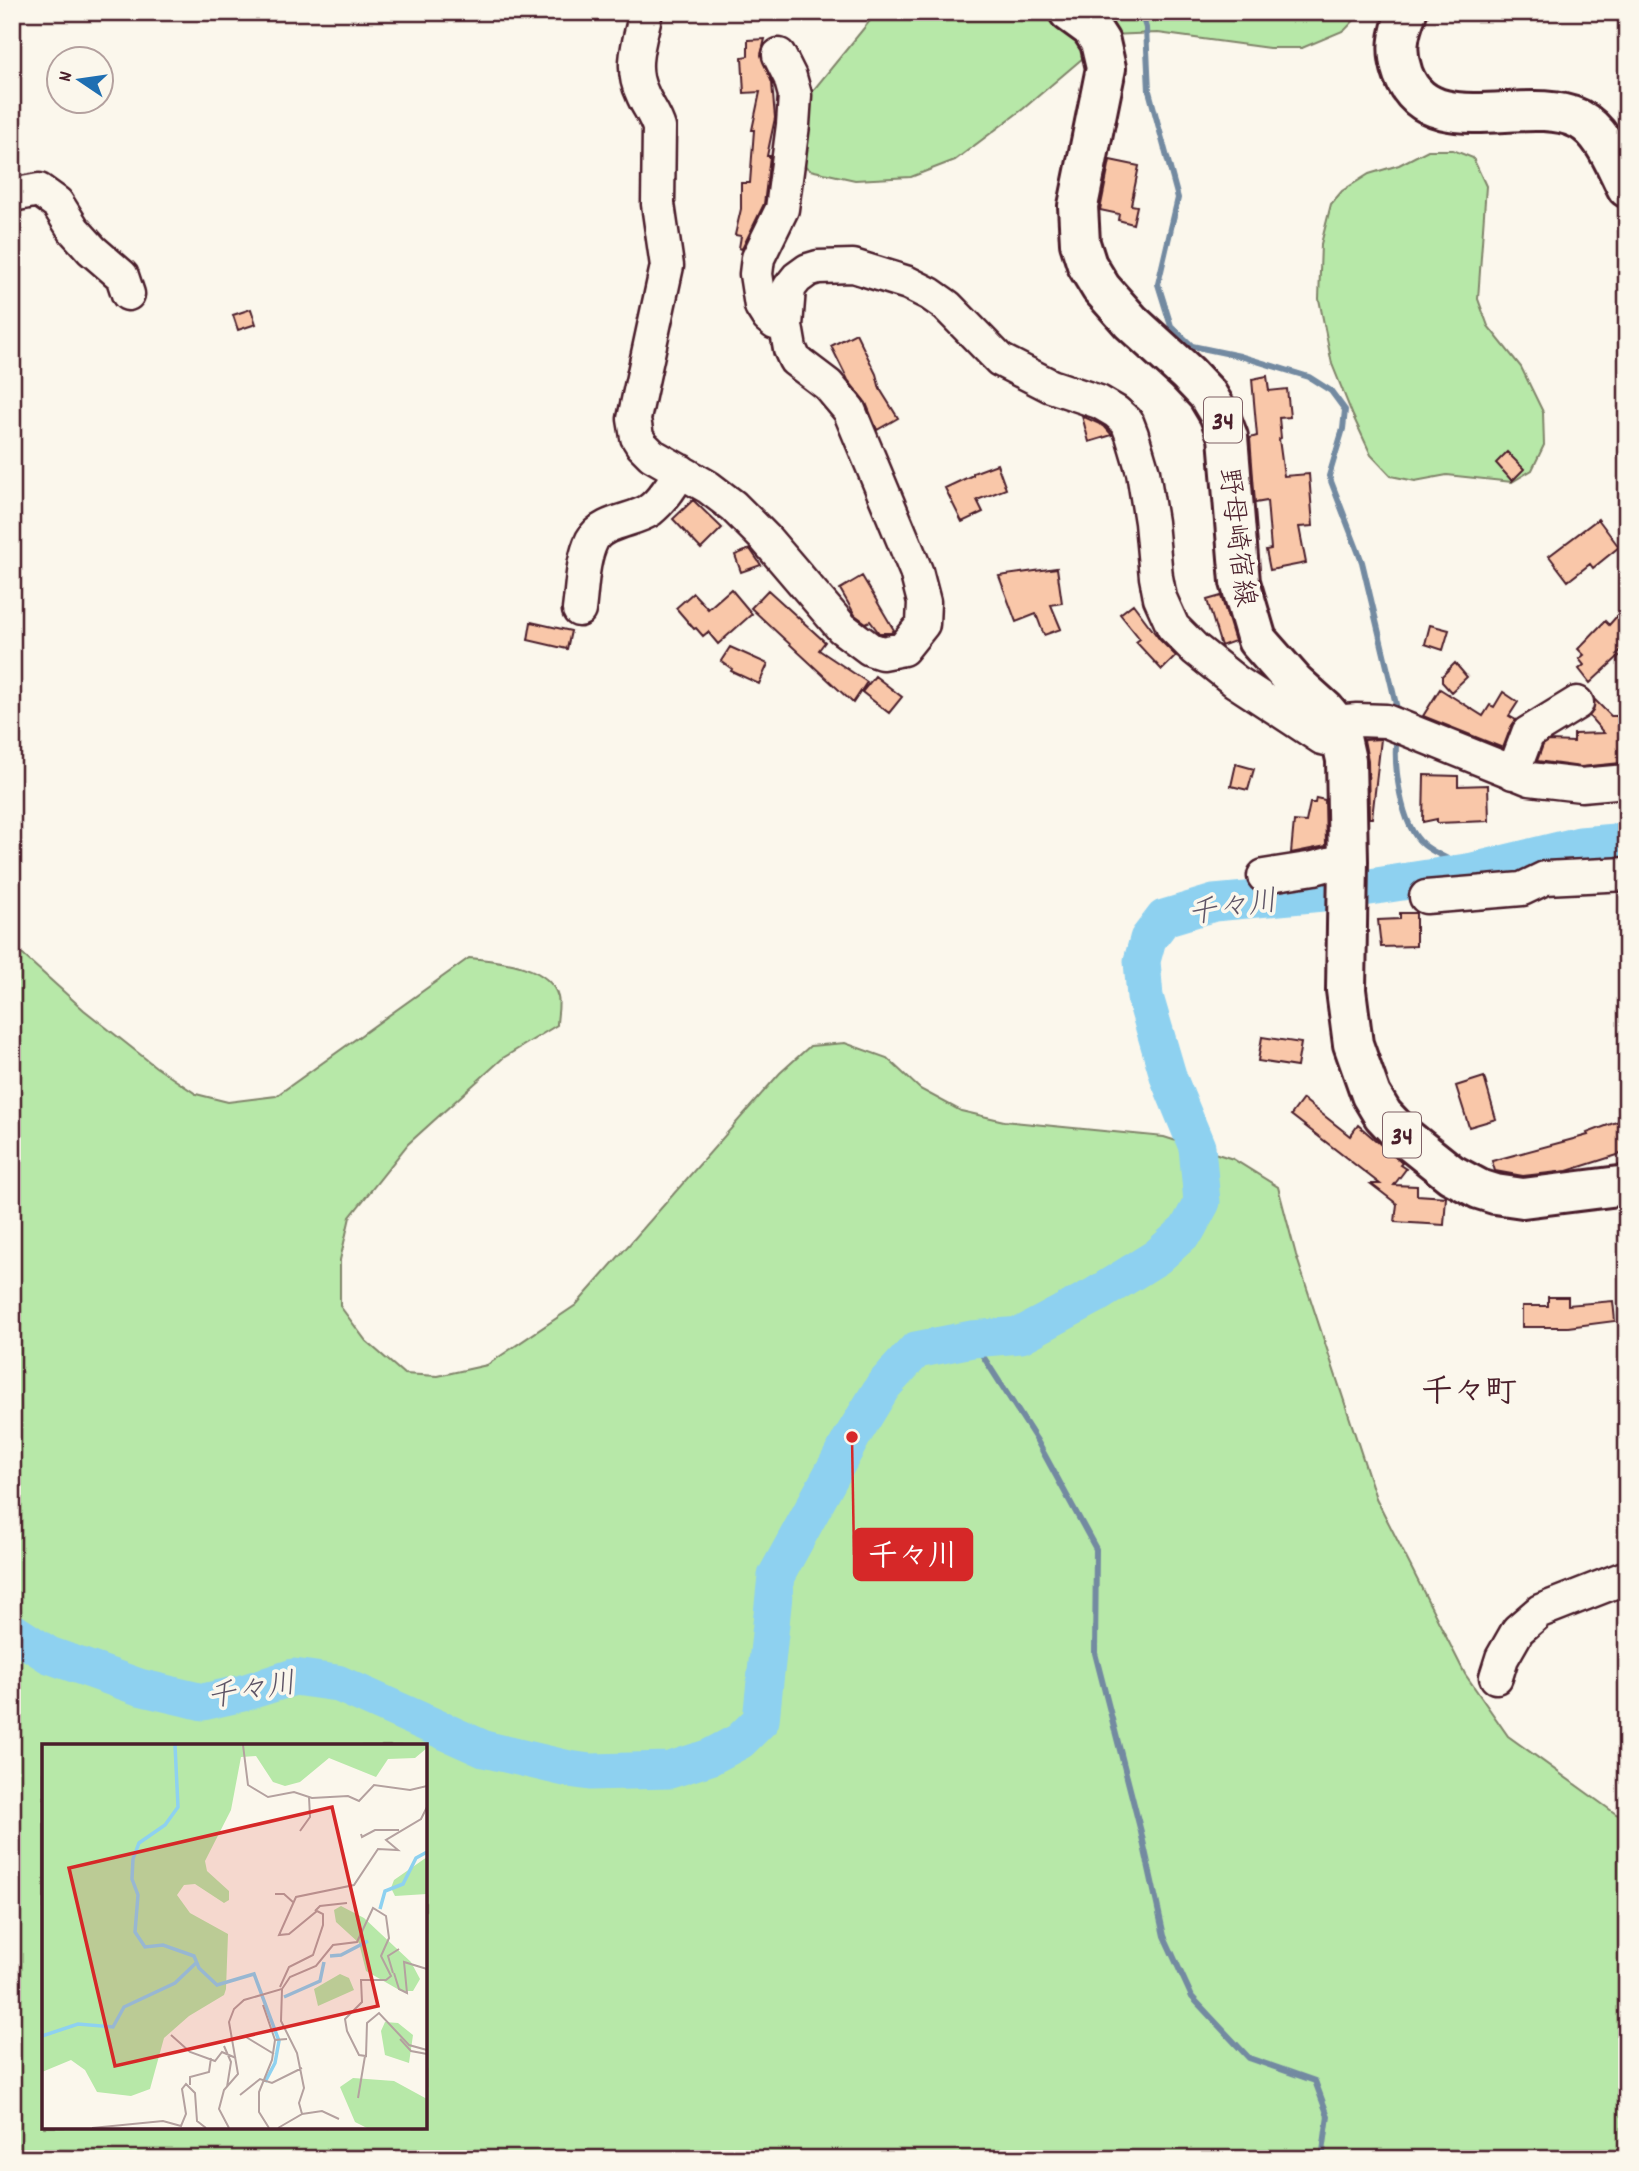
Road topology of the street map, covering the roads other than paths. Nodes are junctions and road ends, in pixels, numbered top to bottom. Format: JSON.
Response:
{"nodes":[{"id":1,"x":646,"y":12,"type":"edge"},
{"id":2,"x":1069,"y":12,"type":"edge"},
{"id":3,"x":1407,"y":12,"type":"edge"},
{"id":4,"x":779,"y":55,"type":"dead end"},
{"id":5,"x":1627,"y":188,"type":"edge"},
{"id":6,"x":12,"y":195,"type":"edge"},
{"id":7,"x":128,"y":294,"type":"dead end"},
{"id":8,"x":786,"y":326,"type":"junction"},
{"id":9,"x":681,"y":471,"type":"junction"},
{"id":10,"x":794,"y":570,"type":"junction"},
{"id":11,"x":579,"y":610,"type":"dead end"},
{"id":12,"x":841,"y":649,"type":"dead end"},
{"id":13,"x":1577,"y":703,"type":"dead end"},
{"id":14,"x":1338,"y":732,"type":"junction"},
{"id":15,"x":1513,"y":773,"type":"junction"},
{"id":16,"x":1627,"y":781,"type":"edge"},
{"id":17,"x":1348,"y":860,"type":"junction"},
{"id":18,"x":1627,"y":874,"type":"edge"},
{"id":19,"x":1264,"y":876,"type":"dead end"},
{"id":20,"x":1426,"y":897,"type":"dead end"},
{"id":21,"x":1627,"y":1185,"type":"edge"},
{"id":22,"x":1627,"y":1577,"type":"edge"},
{"id":23,"x":1496,"y":1677,"type":"dead end"}],
"edges":[{"from":1,"to":9,"type":"street"},
{"from":2,"to":14,"type":"main road","name":"野母崎宿線","number":"34"},
{"from":3,"to":5,"type":"main road"},
{"from":4,"to":8,"type":"street"},
{"from":6,"to":7,"type":"street"},
{"from":8,"to":10,"type":"street"},
{"from":8,"to":14,"type":"street"},
{"from":9,"to":10,"type":"street"},
{"from":9,"to":11,"type":"street"},
{"from":10,"to":12,"type":"street"},
{"from":13,"to":15,"type":"street"},
{"from":14,"to":15,"type":"street"},
{"from":14,"to":17,"type":"main road","number":"34"},
{"from":15,"to":16,"type":"street"},
{"from":17,"to":19,"type":"street"},
{"from":17,"to":21,"type":"main road","number":"34"},
{"from":18,"to":20,"type":"street"},
{"from":22,"to":23,"type":"street"}]}
